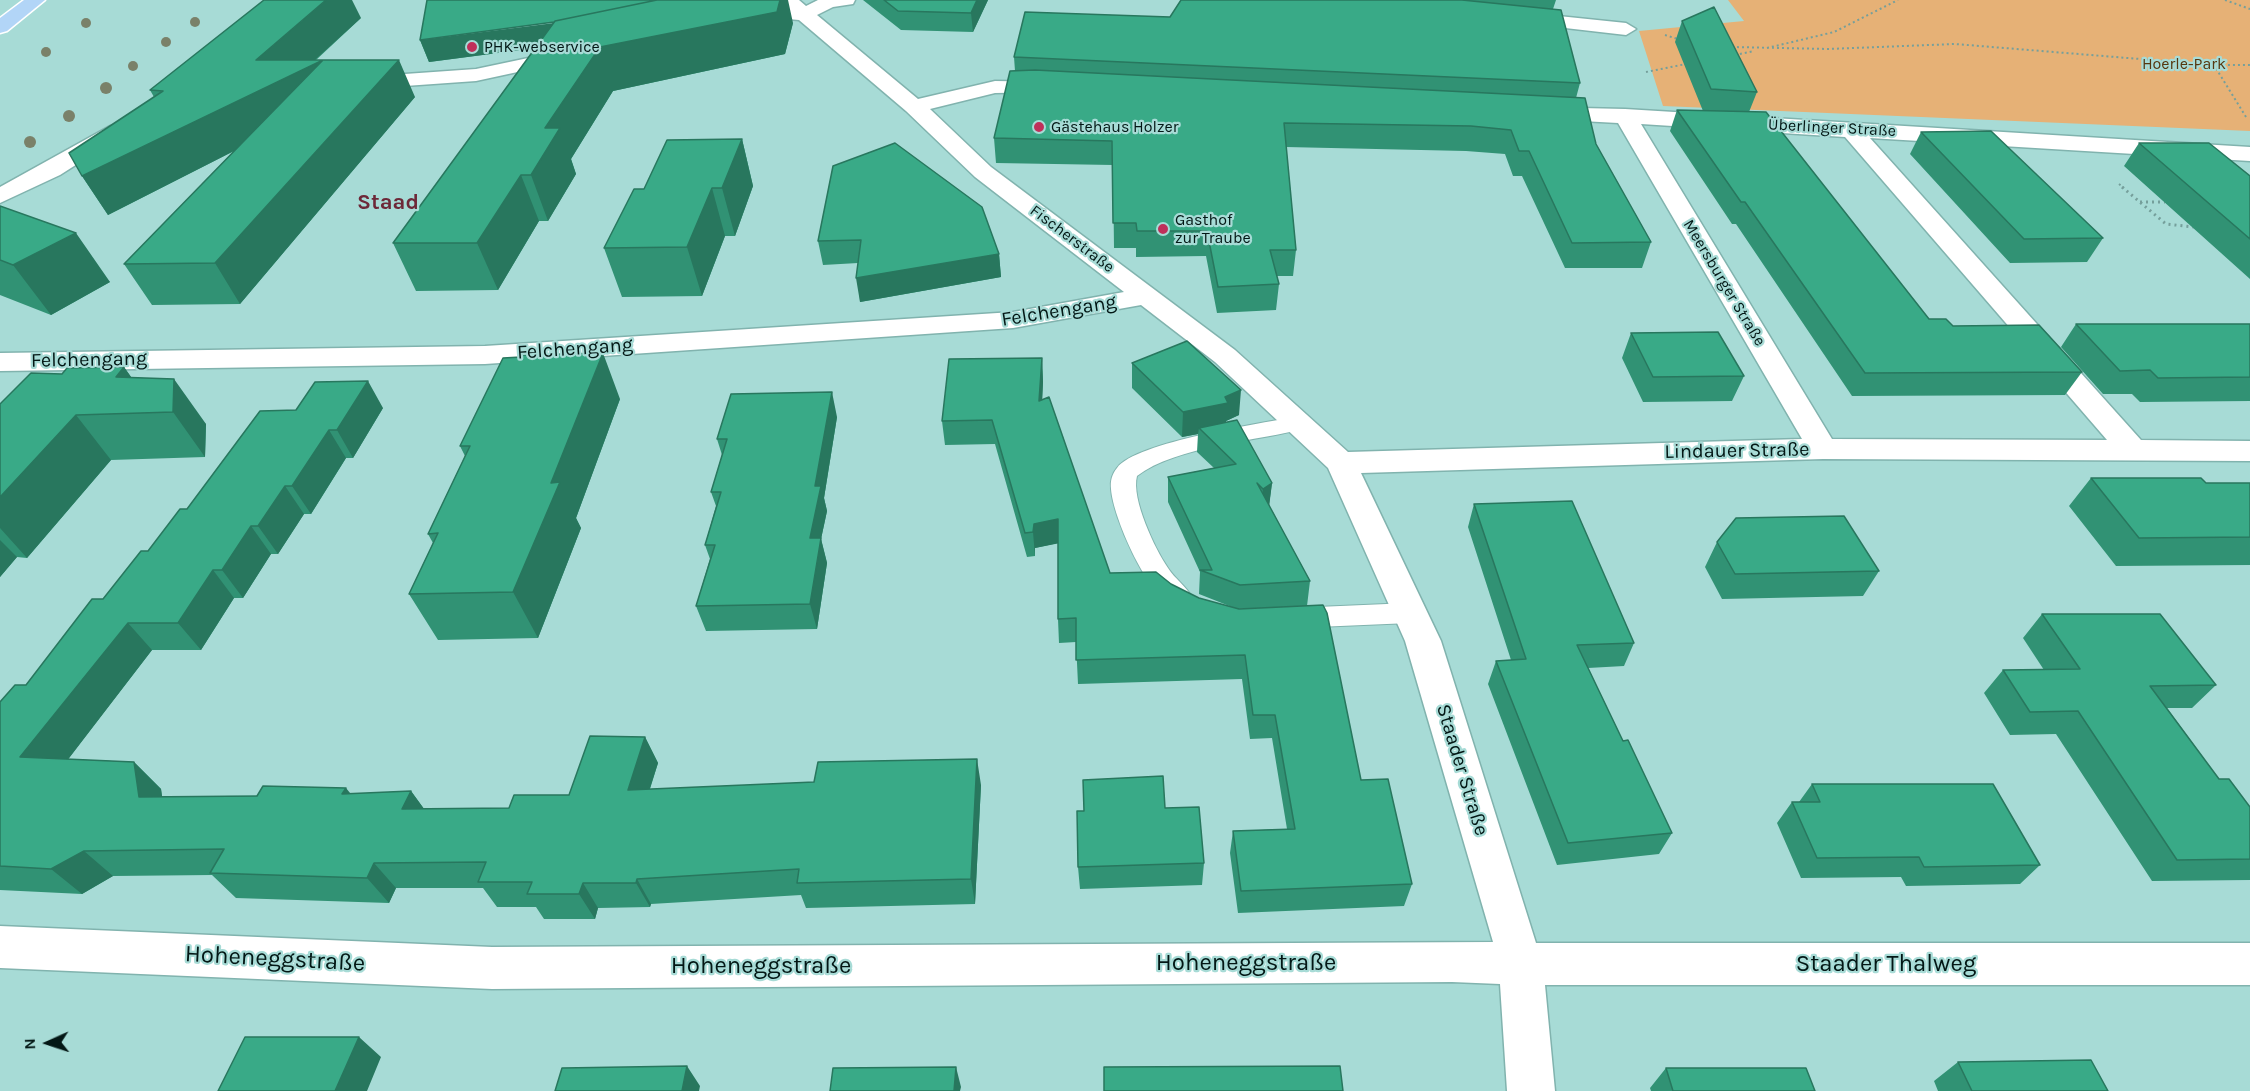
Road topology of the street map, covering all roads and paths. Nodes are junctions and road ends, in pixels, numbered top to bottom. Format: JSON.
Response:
{"nodes":[{"id":1,"x":36,"y":0,"type":"edge"},
{"id":2,"x":787,"y":0,"type":"edge"},
{"id":3,"x":846,"y":0,"type":"edge"},
{"id":4,"x":1898,"y":0,"type":"edge"},
{"id":5,"x":2225,"y":0,"type":"edge"},
{"id":6,"x":2250,"y":9,"type":"edge"},
{"id":7,"x":804,"y":14,"type":"junction"},
{"id":8,"x":763,"y":16,"type":"edge"},
{"id":9,"x":1502,"y":16,"type":"edge"},
{"id":10,"x":0,"y":27,"type":"edge"},
{"id":11,"x":1626,"y":29,"type":"dead end"},
{"id":12,"x":1657,"y":33,"type":"dead end"},
{"id":13,"x":1690,"y":42,"type":"edge"},
{"id":14,"x":1731,"y":47,"type":"edge"},
{"id":15,"x":1761,"y":50,"type":"junction"},
{"id":16,"x":587,"y":51,"type":"edge"},
{"id":17,"x":1726,"y":56,"type":"edge"},
{"id":18,"x":1692,"y":63,"type":"edge"},
{"id":19,"x":2214,"y":65,"type":"junction"},
{"id":20,"x":2250,"y":66,"type":"edge"},
{"id":21,"x":1646,"y":72,"type":"dead end"},
{"id":22,"x":405,"y":80,"type":"dead end"},
{"id":23,"x":1071,"y":87,"type":"edge"},
{"id":24,"x":914,"y":106,"type":"junction"},
{"id":25,"x":1519,"y":110,"type":"edge"},
{"id":26,"x":1625,"y":116,"type":"junction"},
{"id":27,"x":127,"y":120,"type":"edge"},
{"id":28,"x":2250,"y":122,"type":"edge"},
{"id":29,"x":1850,"y":129,"type":"junction"},
{"id":30,"x":2074,"y":143,"type":"junction"},
{"id":31,"x":2250,"y":154,"type":"edge"},
{"id":32,"x":0,"y":196,"type":"edge"},
{"id":33,"x":2139,"y":202,"type":"junction"},
{"id":34,"x":2165,"y":202,"type":"dead end"},
{"id":35,"x":2194,"y":227,"type":"dead end"},
{"id":36,"x":1147,"y":296,"type":"junction"},
{"id":37,"x":0,"y":362,"type":"edge"},
{"id":38,"x":1299,"y":423,"type":"junction"},
{"id":39,"x":1823,"y":449,"type":"junction"},
{"id":40,"x":2132,"y":450,"type":"junction"},
{"id":41,"x":2250,"y":452,"type":"edge"},
{"id":42,"x":1341,"y":462,"type":"junction"},
{"id":43,"x":1197,"y":609,"type":"edge"},
{"id":44,"x":1410,"y":613,"type":"junction"},
{"id":45,"x":1270,"y":619,"type":"edge"},
{"id":46,"x":0,"y":947,"type":"edge"},
{"id":47,"x":1521,"y":964,"type":"junction"},
{"id":48,"x":2250,"y":964,"type":"edge"},
{"id":49,"x":1531,"y":1091,"type":"edge"}],
"edges":[{"from":1,"to":10,"type":"main road"},
{"from":2,"to":7,"type":"street","name":"Fischerstraße"},
{"from":3,"to":7,"type":"street"},
{"from":4,"to":15,"type":"path"},
{"from":5,"to":6,"type":"path"},
{"from":7,"to":8,"type":"street"},
{"from":7,"to":24,"type":"street","name":"Fischerstraße"},
{"from":9,"to":11,"type":"street"},
{"from":12,"to":13,"type":"path"},
{"from":14,"to":15,"type":"path"},
{"from":15,"to":17,"type":"path"},
{"from":15,"to":19,"type":"path"},
{"from":16,"to":22,"type":"street"},
{"from":18,"to":21,"type":"path"},
{"from":19,"to":20,"type":"path"},
{"from":19,"to":28,"type":"path"},
{"from":23,"to":24,"type":"street"},
{"from":24,"to":36,"type":"street","name":"Fischerstraße"},
{"from":25,"to":26,"type":"street","name":"Überlinger Straße"},
{"from":26,"to":29,"type":"street","name":"Überlinger Straße"},
{"from":26,"to":39,"type":"street","name":"Meersburger Straße"},
{"from":27,"to":32,"type":"street"},
{"from":29,"to":30,"type":"street","name":"Überlinger Straße"},
{"from":29,"to":40,"type":"street"},
{"from":30,"to":31,"type":"street","name":"Überlinger Straße"},
{"from":30,"to":33,"type":"path"},
{"from":33,"to":34,"type":"path"},
{"from":33,"to":35,"type":"path"},
{"from":36,"to":37,"type":"street","name":"Felchengang"},
{"from":36,"to":38,"type":"street","name":"Fischerstraße"},
{"from":38,"to":42,"type":"street","name":"Fischerstraße"},
{"from":38,"to":43,"type":"lane"},
{"from":39,"to":40,"type":"street","name":"Lindauer Straße"},
{"from":39,"to":42,"type":"street","name":"Lindauer Straße"},
{"from":40,"to":41,"type":"street","name":"Lindauer Straße"},
{"from":42,"to":44,"type":"street","name":"Staader Straße"},
{"from":44,"to":45,"type":"lane"},
{"from":44,"to":47,"type":"street","name":"Staader Straße"},
{"from":46,"to":47,"type":"street","name":"Hoheneggstraße"},
{"from":47,"to":48,"type":"street","name":"Staader Thalweg"},
{"from":47,"to":49,"type":"street","name":"Staader Straße"}]}
